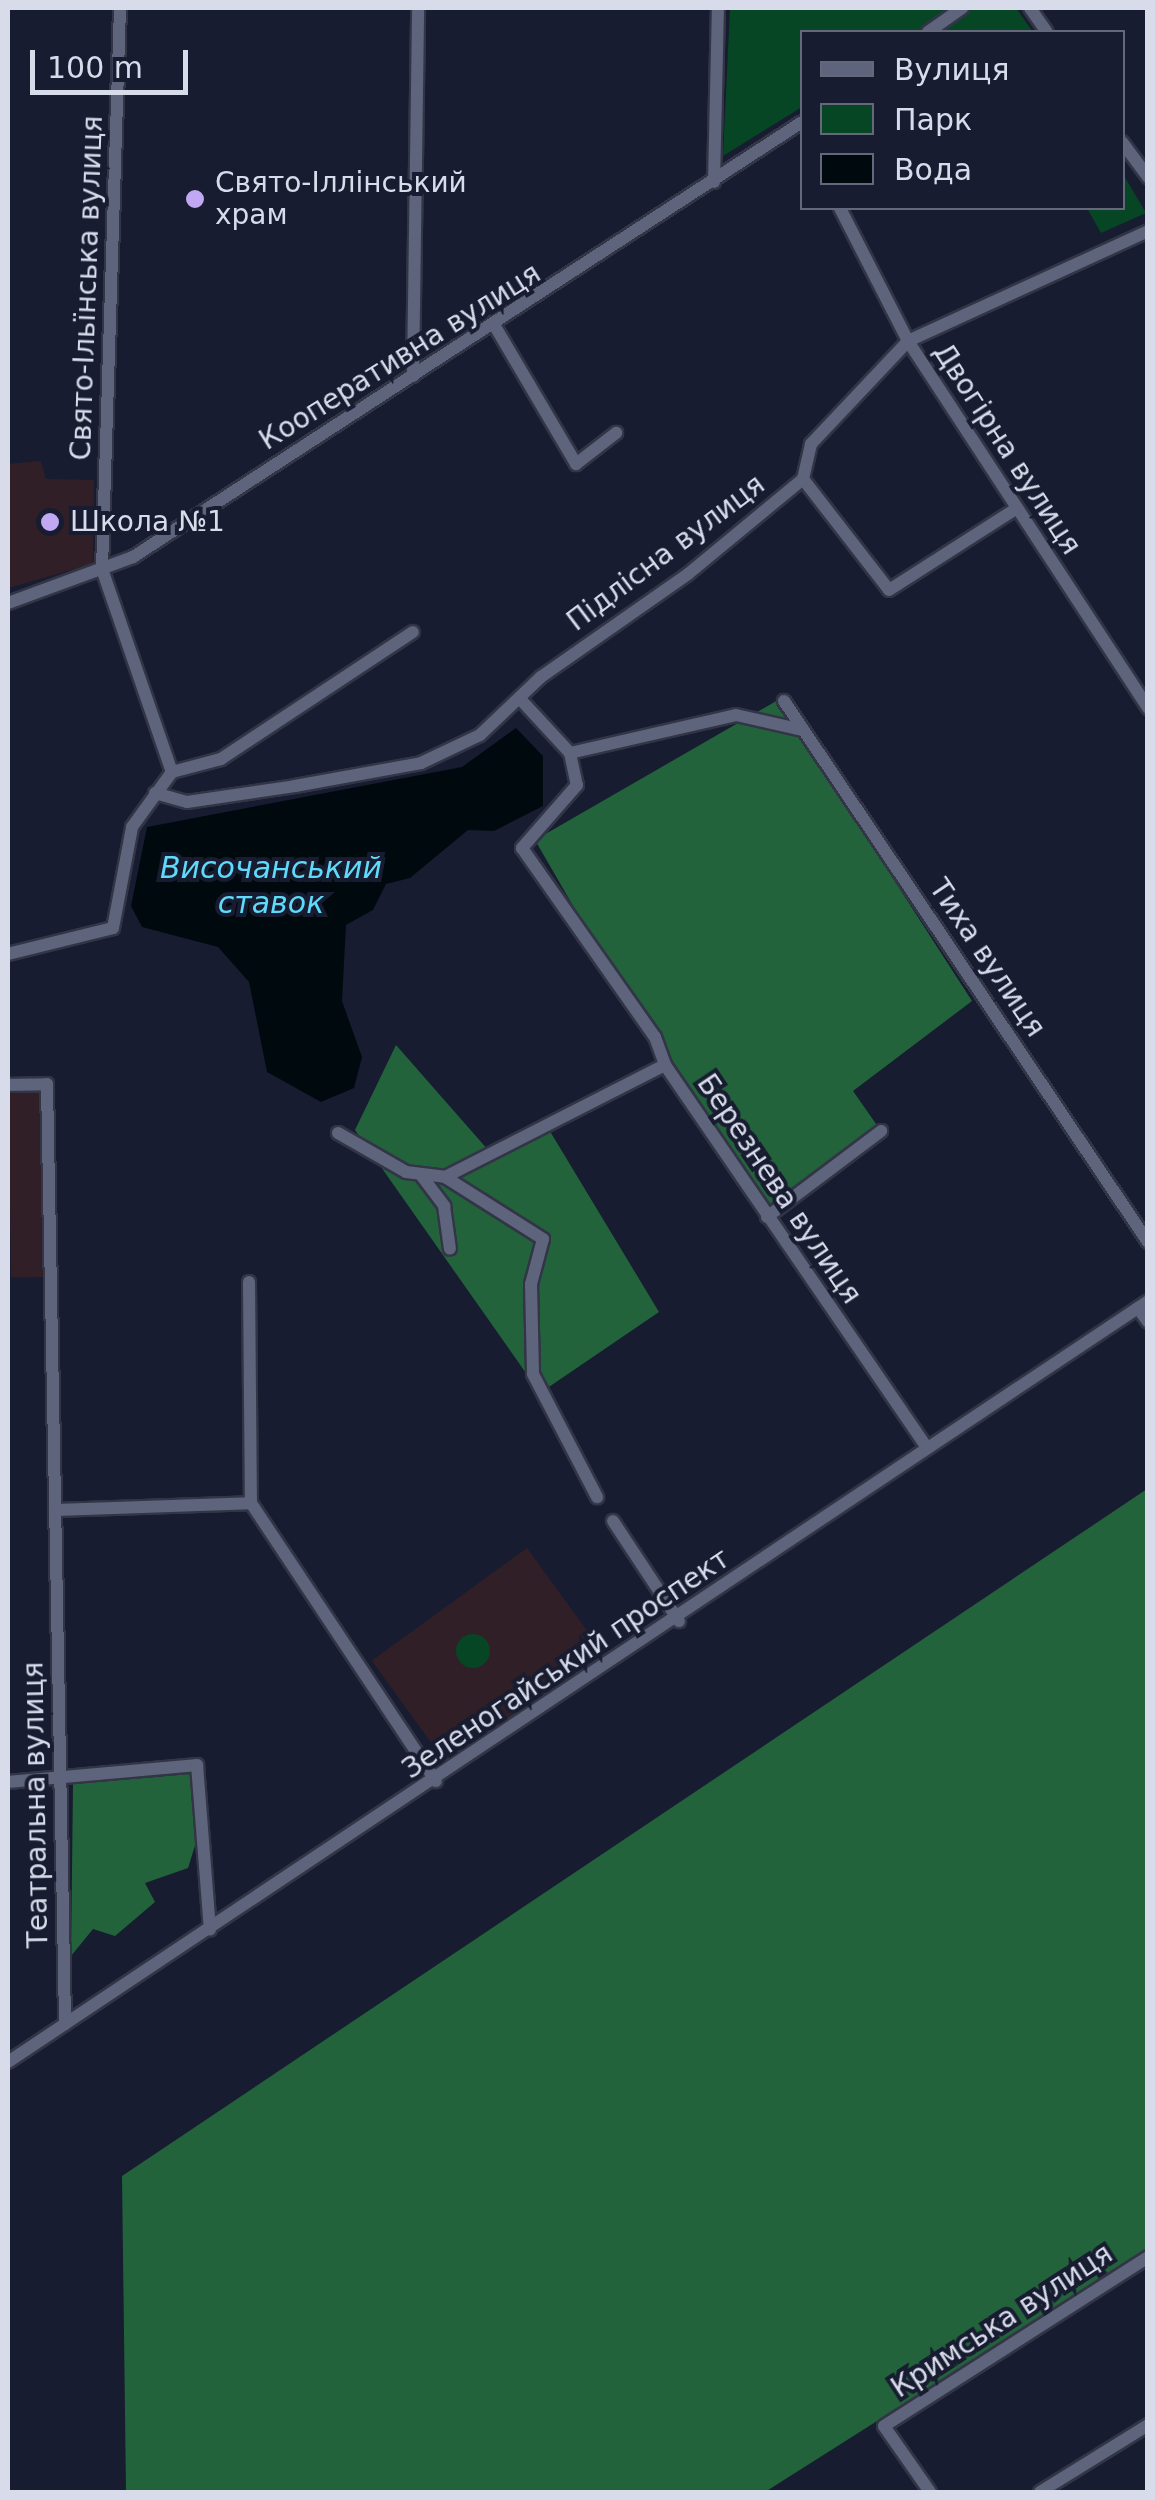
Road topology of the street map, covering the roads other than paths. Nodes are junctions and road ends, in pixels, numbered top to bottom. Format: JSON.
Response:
{"nodes":[{"id":1,"x":120,"y":8,"type":"edge"},
{"id":2,"x":418,"y":8,"type":"edge"},
{"id":3,"x":718,"y":8,"type":"edge"},
{"id":4,"x":962,"y":8,"type":"edge"},
{"id":5,"x":1030,"y":8,"type":"edge"},
{"id":6,"x":931,"y":30,"type":"edge"},
{"id":7,"x":1046,"y":30,"type":"edge"},
{"id":8,"x":800,"y":129,"type":"edge"},
{"id":9,"x":1125,"y":146,"type":"edge"},
{"id":10,"x":1148,"y":177,"type":"edge"},
{"id":11,"x":714,"y":182,"type":"junction"},
{"id":12,"x":841,"y":210,"type":"edge"},
{"id":13,"x":1148,"y":232,"type":"edge"},
{"id":14,"x":496,"y":328,"type":"junction"},
{"id":15,"x":908,"y":341,"type":"junction"},
{"id":16,"x":413,"y":376,"type":"junction"},
{"id":17,"x":616,"y":433,"type":"dead end"},
{"id":18,"x":803,"y":479,"type":"junction"},
{"id":19,"x":1014,"y":510,"type":"junction"},
{"id":20,"x":102,"y":569,"type":"junction"},
{"id":21,"x":8,"y":603,"type":"edge"},
{"id":22,"x":413,"y":632,"type":"dead end"},
{"id":23,"x":522,"y":701,"type":"junction"},
{"id":24,"x":784,"y":701,"type":"dead end"},
{"id":25,"x":1148,"y":708,"type":"edge"},
{"id":26,"x":802,"y":730,"type":"junction"},
{"id":27,"x":570,"y":753,"type":"junction"},
{"id":28,"x":172,"y":772,"type":"junction"},
{"id":29,"x":155,"y":793,"type":"junction"},
{"id":30,"x":8,"y":954,"type":"edge"},
{"id":31,"x":665,"y":1065,"type":"junction"},
{"id":32,"x":8,"y":1086,"type":"edge"},
{"id":33,"x":881,"y":1131,"type":"dead end"},
{"id":34,"x":338,"y":1134,"type":"dead end"},
{"id":35,"x":422,"y":1175,"type":"junction"},
{"id":36,"x":445,"y":1177,"type":"junction"},
{"id":37,"x":767,"y":1217,"type":"junction"},
{"id":38,"x":1148,"y":1242,"type":"edge"},
{"id":39,"x":450,"y":1249,"type":"dead end"},
{"id":40,"x":249,"y":1282,"type":"dead end"},
{"id":41,"x":1142,"y":1304,"type":"edge"},
{"id":42,"x":1148,"y":1322,"type":"edge"},
{"id":43,"x":925,"y":1445,"type":"junction"},
{"id":44,"x":597,"y":1498,"type":"dead end"},
{"id":45,"x":251,"y":1503,"type":"junction"},
{"id":46,"x":55,"y":1510,"type":"junction"},
{"id":47,"x":613,"y":1521,"type":"dead end"},
{"id":48,"x":680,"y":1621,"type":"junction"},
{"id":49,"x":60,"y":1778,"type":"junction"},
{"id":50,"x":436,"y":1781,"type":"junction"},
{"id":51,"x":8,"y":1782,"type":"edge"},
{"id":52,"x":210,"y":1929,"type":"junction"},
{"id":53,"x":65,"y":2024,"type":"junction"},
{"id":54,"x":8,"y":2062,"type":"edge"},
{"id":55,"x":1148,"y":2257,"type":"edge"},
{"id":56,"x":1148,"y":2425,"type":"edge"},
{"id":57,"x":930,"y":2492,"type":"edge"},
{"id":58,"x":1040,"y":2492,"type":"edge"}],
"edges":[{"from":1,"to":20,"type":"street","name":"Свято-Ільїнська вулиця"},
{"from":2,"to":16,"type":"street"},
{"from":3,"to":11,"type":"street"},
{"from":4,"to":6,"type":"street"},
{"from":5,"to":7,"type":"street"},
{"from":8,"to":11,"type":"street","name":"Кооперативна вулиця"},
{"from":9,"to":10,"type":"street"},
{"from":11,"to":14,"type":"street","name":"Кооперативна вулиця"},
{"from":12,"to":15,"type":"street","name":"Двогірна вулиця"},
{"from":13,"to":15,"type":"street","name":"Підлісна вулиця"},
{"from":14,"to":16,"type":"street","name":"Кооперативна вулиця"},
{"from":14,"to":17,"type":"street"},
{"from":15,"to":18,"type":"street","name":"Підлісна вулиця"},
{"from":15,"to":19,"type":"street","name":"Двогірна вулиця"},
{"from":16,"to":20,"type":"street","name":"Кооперативна вулиця"},
{"from":18,"to":19,"type":"street"},
{"from":18,"to":23,"type":"street","name":"Підлісна вулиця"},
{"from":19,"to":25,"type":"street","name":"Двогірна вулиця"},
{"from":20,"to":21,"type":"street","name":"Кооперативна вулиця"},
{"from":20,"to":28,"type":"street"},
{"from":22,"to":28,"type":"street"},
{"from":23,"to":27,"type":"street"},
{"from":23,"to":29,"type":"street","name":"Підлісна вулиця"},
{"from":24,"to":26,"type":"street","name":"Тиха вулиця"},
{"from":26,"to":27,"type":"street"},
{"from":26,"to":38,"type":"street","name":"Тиха вулиця"},
{"from":27,"to":31,"type":"street"},
{"from":28,"to":29,"type":"street"},
{"from":29,"to":30,"type":"street"},
{"from":31,"to":36,"type":"street","name":"Березнева вулиця"},
{"from":31,"to":37,"type":"street","name":"Березнева вулиця"},
{"from":32,"to":46,"type":"street","name":"Театральна вулиця"},
{"from":33,"to":37,"type":"street"},
{"from":34,"to":35,"type":"street"},
{"from":35,"to":36,"type":"street"},
{"from":35,"to":39,"type":"street"},
{"from":36,"to":44,"type":"street"},
{"from":37,"to":43,"type":"street","name":"Березнева вулиця"},
{"from":40,"to":45,"type":"street"},
{"from":41,"to":42,"type":"street"},
{"from":41,"to":43,"type":"street","name":"Зеленогайський проспект"},
{"from":43,"to":48,"type":"street","name":"Зеленогайський проспект"},
{"from":45,"to":46,"type":"street"},
{"from":45,"to":50,"type":"street"},
{"from":46,"to":49,"type":"street","name":"Театральна вулиця"},
{"from":47,"to":48,"type":"street"},
{"from":48,"to":50,"type":"street","name":"Зеленогайський проспект"},
{"from":49,"to":51,"type":"street"},
{"from":49,"to":52,"type":"street"},
{"from":49,"to":53,"type":"street","name":"Театральна вулиця"},
{"from":50,"to":52,"type":"street","name":"Зеленогайський проспект"},
{"from":52,"to":53,"type":"street","name":"Зеленогайський проспект"},
{"from":53,"to":54,"type":"street","name":"Зеленогайський проспект"},
{"from":55,"to":57,"type":"street","name":"Кримська вулиця"},
{"from":56,"to":58,"type":"street"}]}
